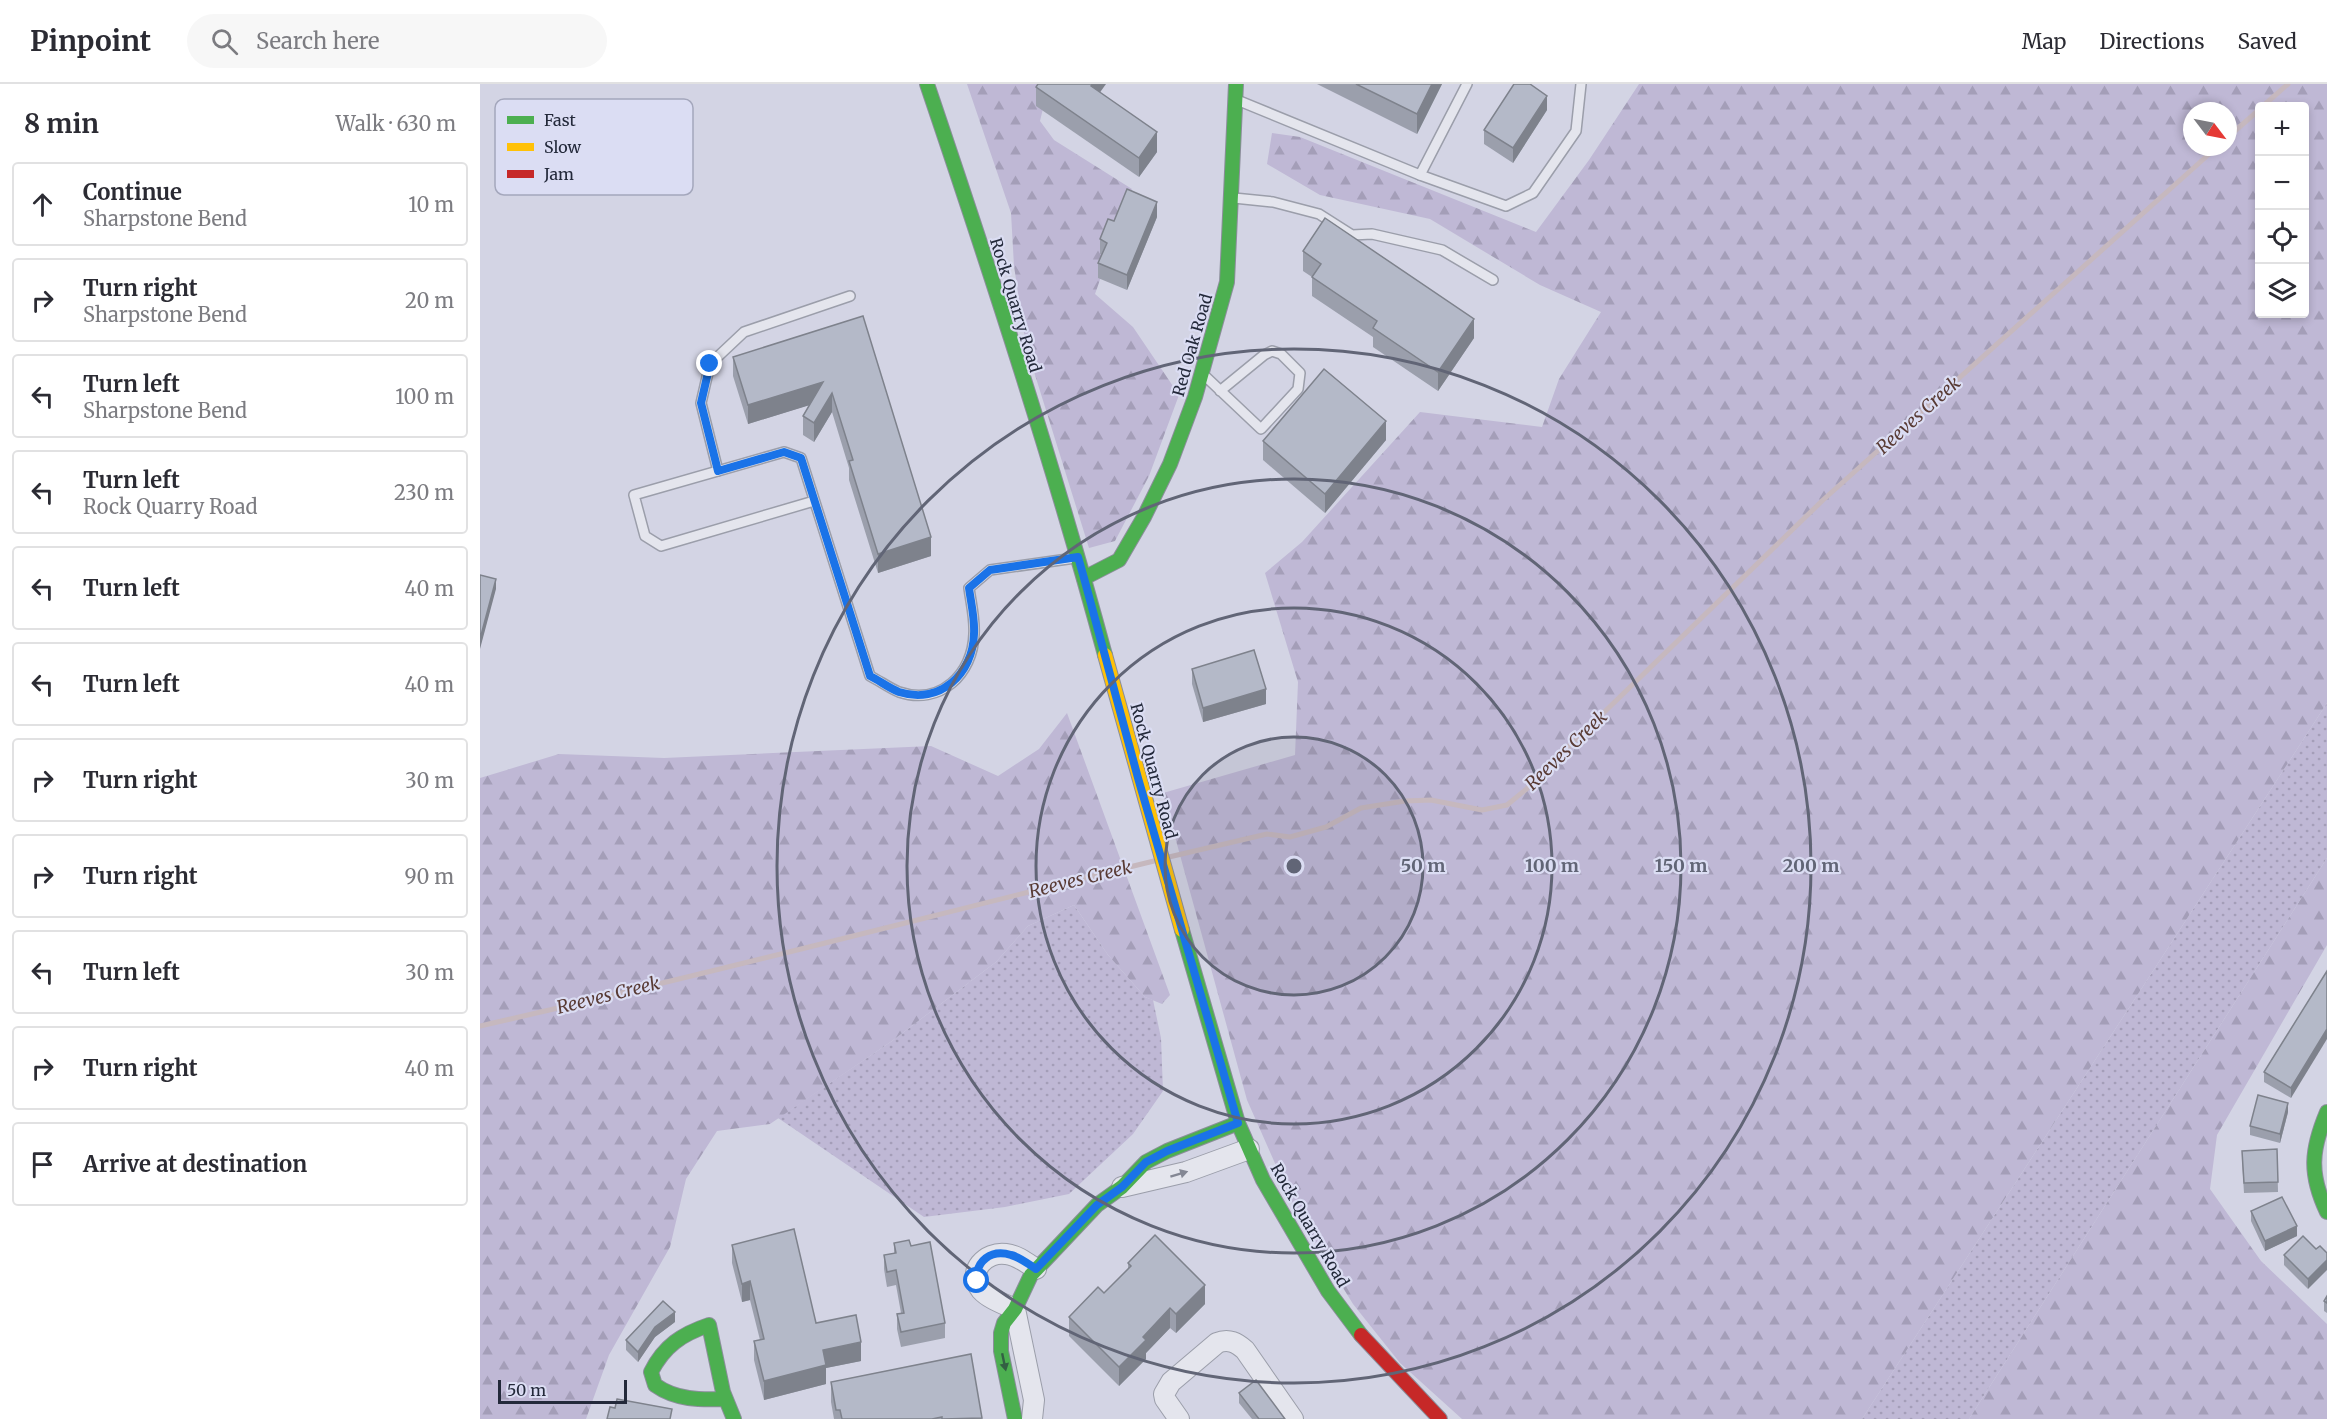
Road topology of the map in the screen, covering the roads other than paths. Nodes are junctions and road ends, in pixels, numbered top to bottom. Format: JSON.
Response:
{"nodes":[{"id":1,"x":927,"y":84,"type":"edge"},
{"id":2,"x":1236,"y":84,"type":"edge"},
{"id":3,"x":1467,"y":84,"type":"edge"},
{"id":4,"x":1581,"y":84,"type":"edge"},
{"id":5,"x":1235,"y":99,"type":"junction"},
{"id":6,"x":1420,"y":175,"type":"junction"},
{"id":7,"x":1232,"y":198,"type":"junction"},
{"id":8,"x":1493,"y":280,"type":"dead end"},
{"id":9,"x":850,"y":296,"type":"dead end"},
{"id":10,"x":1202,"y":374,"type":"junction"},
{"id":11,"x":1220,"y":391,"type":"junction"},
{"id":12,"x":718,"y":471,"type":"junction"},
{"id":13,"x":814,"y":501,"type":"junction"},
{"id":14,"x":1078,"y":557,"type":"junction"},
{"id":15,"x":1084,"y":578,"type":"junction"},
{"id":16,"x":2327,"y":1112,"type":"edge"},
{"id":17,"x":1238,"y":1123,"type":"junction"},
{"id":18,"x":1249,"y":1149,"type":"junction"},
{"id":19,"x":1122,"y":1187,"type":"junction"},
{"id":20,"x":2327,"y":1212,"type":"edge"},
{"id":21,"x":1036,"y":1269,"type":"junction"},
{"id":22,"x":1015,"y":1309,"type":"junction"},
{"id":23,"x":725,"y":1399,"type":"junction"},
{"id":24,"x":1434,"y":1417,"type":"edge"},
{"id":25,"x":734,"y":1419,"type":"edge"},
{"id":26,"x":1015,"y":1419,"type":"edge"},
{"id":27,"x":1032,"y":1419,"type":"edge"},
{"id":28,"x":1179,"y":1419,"type":"edge"},
{"id":29,"x":1293,"y":1419,"type":"edge"}],
"edges":[{"from":1,"to":14,"type":"street","name":"Rock Quarry Road"},
{"from":2,"to":5,"type":"street","name":"Red Oak Road"},
{"from":3,"to":6,"type":"lane"},
{"from":4,"to":6,"type":"lane"},
{"from":5,"to":6,"type":"lane"},
{"from":5,"to":7,"type":"street","name":"Red Oak Road"},
{"from":7,"to":8,"type":"lane"},
{"from":7,"to":10,"type":"street","name":"Red Oak Road"},
{"from":9,"to":12,"type":"lane"},
{"from":10,"to":11,"type":"lane"},
{"from":10,"to":15,"type":"street","name":"Red Oak Road"},
{"from":11,"to":11,"type":"lane"},
{"from":12,"to":13,"type":"lane"},
{"from":12,"to":13,"type":"lane"},
{"from":13,"to":14,"type":"lane"},
{"from":14,"to":15,"type":"street","name":"Rock Quarry Road"},
{"from":15,"to":17,"type":"street","name":"Rock Quarry Road"},
{"from":16,"to":20,"type":"street"},
{"from":17,"to":18,"type":"street","name":"Rock Quarry Road"},
{"from":17,"to":19,"type":"street"},
{"from":19,"to":18,"type":"street","one_way":true},
{"from":18,"to":24,"type":"street","name":"Rock Quarry Road"},
{"from":19,"to":21,"type":"street"},
{"from":21,"to":22,"type":"street"},
{"from":21,"to":22,"type":"street"},
{"from":22,"to":26,"type":"street","one_way":true},
{"from":22,"to":27,"type":"street"},
{"from":23,"to":23,"type":"street"},
{"from":23,"to":25,"type":"street"},
{"from":28,"to":29,"type":"street"}]}
